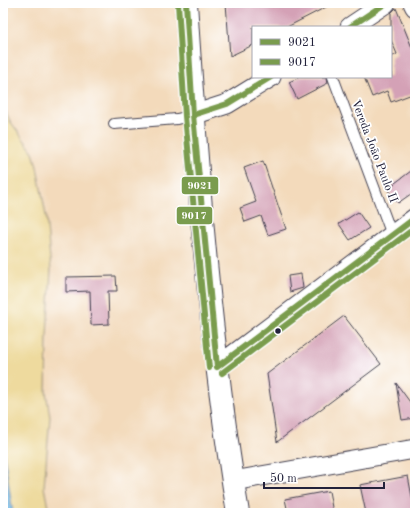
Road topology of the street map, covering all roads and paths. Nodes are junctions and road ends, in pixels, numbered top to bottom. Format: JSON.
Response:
{"nodes":[{"id":1,"x":186,"y":3,"type":"edge"},
{"id":2,"x":386,"y":3,"type":"edge"},
{"id":3,"x":413,"y":3,"type":"edge"},
{"id":4,"x":415,"y":7,"type":"edge"},
{"id":5,"x":352,"y":26,"type":"edge"},
{"id":6,"x":269,"y":78,"type":"edge"},
{"id":7,"x":333,"y":78,"type":"edge"},
{"id":8,"x":193,"y":115,"type":"junction"},
{"id":9,"x":114,"y":124,"type":"dead end"},
{"id":10,"x":415,"y":218,"type":"edge"},
{"id":11,"x":392,"y":235,"type":"junction"},
{"id":12,"x":217,"y":367,"type":"junction"},
{"id":13,"x":415,"y":449,"type":"edge"},
{"id":14,"x":233,"y":481,"type":"junction"},
{"id":15,"x":238,"y":513,"type":"edge"}],
"edges":[{"from":1,"to":8,"type":"main road"},
{"from":2,"to":5,"type":"street"},
{"from":3,"to":4,"type":"street"},
{"from":6,"to":8,"type":"street"},
{"from":7,"to":11,"type":"lane","name":"Vereda João Paulo II"},
{"from":8,"to":9,"type":"lane"},
{"from":8,"to":12,"type":"main road"},
{"from":10,"to":11,"type":"street"},
{"from":11,"to":12,"type":"street"},
{"from":12,"to":14,"type":"main road"},
{"from":13,"to":14,"type":"street"},
{"from":14,"to":15,"type":"main road"}]}
